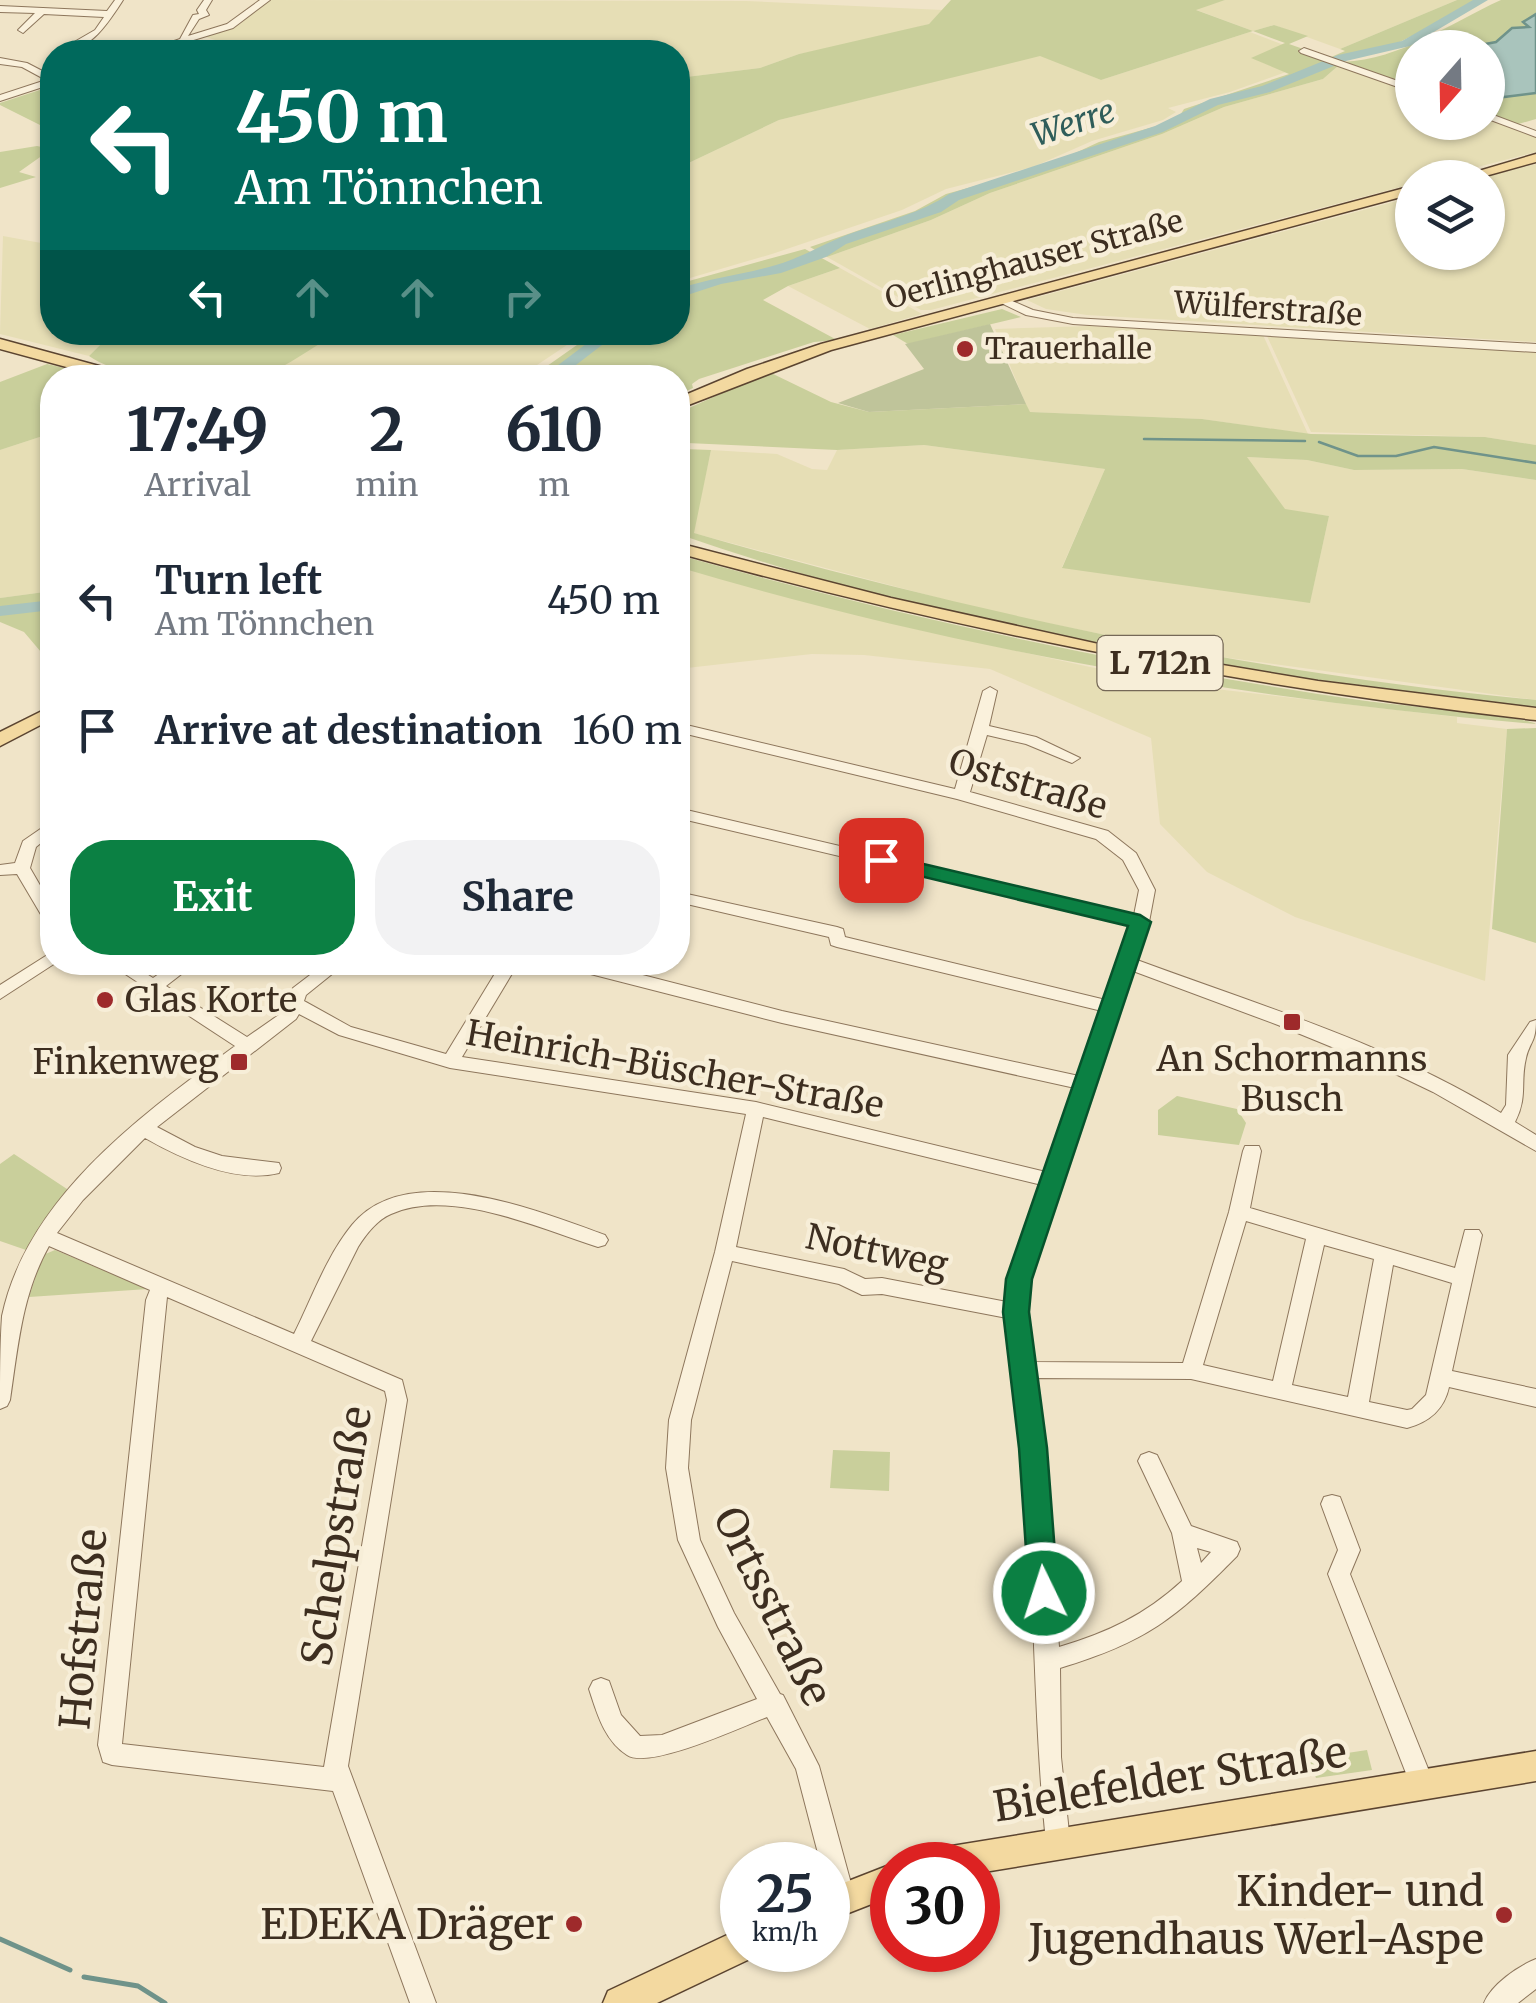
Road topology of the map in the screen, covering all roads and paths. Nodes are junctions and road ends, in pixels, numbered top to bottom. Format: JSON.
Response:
{"nodes":[{"id":1,"x":119,"y":0,"type":"edge"},
{"id":2,"x":208,"y":0,"type":"edge"},
{"id":3,"x":266,"y":0,"type":"edge"},
{"id":4,"x":0,"y":9,"type":"edge"},
{"id":5,"x":42,"y":11,"type":"junction"},
{"id":6,"x":107,"y":14,"type":"junction"},
{"id":7,"x":22,"y":30,"type":"dead end"},
{"id":8,"x":188,"y":39,"type":"junction"},
{"id":9,"x":84,"y":40,"type":"edge"},
{"id":10,"x":185,"y":40,"type":"edge"},
{"id":11,"x":1304,"y":51,"type":"dead end"},
{"id":12,"x":37,"y":61,"type":"dead end"},
{"id":13,"x":1,"y":62,"type":"edge"},
{"id":14,"x":24,"y":65,"type":"junction"},
{"id":15,"x":40,"y":74,"type":"edge"},
{"id":16,"x":40,"y":84,"type":"edge"},
{"id":17,"x":1395,"y":84,"type":"edge"},
{"id":18,"x":0,"y":98,"type":"edge"},
{"id":19,"x":1505,"y":122,"type":"edge"},
{"id":20,"x":1536,"y":134,"type":"edge"},
{"id":21,"x":1536,"y":158,"type":"edge"},
{"id":22,"x":1505,"y":166,"type":"edge"},
{"id":23,"x":1395,"y":195,"type":"edge"},
{"id":24,"x":1000,"y":300,"type":"junction"},
{"id":25,"x":0,"y":344,"type":"edge"},
{"id":26,"x":1536,"y":348,"type":"edge"},
{"id":27,"x":78,"y":365,"type":"edge"},
{"id":28,"x":690,"y":399,"type":"edge"},
{"id":29,"x":690,"y":549,"type":"edge"},
{"id":30,"x":990,"y":691,"type":"dead end"},
{"id":31,"x":1536,"y":714,"type":"edge"},
{"id":32,"x":40,"y":718,"type":"edge"},
{"id":33,"x":981,"y":730,"type":"junction"},
{"id":34,"x":690,"y":735,"type":"edge"},
{"id":35,"x":0,"y":740,"type":"edge"},
{"id":36,"x":1072,"y":758,"type":"dead end"},
{"id":37,"x":960,"y":796,"type":"junction"},
{"id":38,"x":690,"y":816,"type":"edge"},
{"id":39,"x":40,"y":835,"type":"edge"},
{"id":40,"x":22,"y":868,"type":"junction"},
{"id":41,"x":0,"y":870,"type":"edge"},
{"id":42,"x":40,"y":899,"type":"edge"},
{"id":43,"x":690,"y":899,"type":"edge"},
{"id":44,"x":1140,"y":922,"type":"junction"},
{"id":45,"x":1126,"y":963,"type":"junction"},
{"id":46,"x":40,"y":966,"type":"edge"},
{"id":47,"x":135,"y":975,"type":"edge"},
{"id":48,"x":170,"y":975,"type":"edge"},
{"id":49,"x":322,"y":975,"type":"edge"},
{"id":50,"x":504,"y":975,"type":"edge"},
{"id":51,"x":618,"y":975,"type":"edge"},
{"id":52,"x":153,"y":986,"type":"junction"},
{"id":53,"x":0,"y":993,"type":"edge"},
{"id":54,"x":294,"y":1003,"type":"junction"},
{"id":55,"x":1112,"y":1008,"type":"junction"},
{"id":56,"x":1536,"y":1026,"type":"edge"},
{"id":57,"x":248,"y":1046,"type":"junction"},
{"id":58,"x":450,"y":1062,"type":"junction"},
{"id":59,"x":1086,"y":1084,"type":"junction"},
{"id":60,"x":756,"y":1110,"type":"junction"},
{"id":61,"x":1505,"y":1123,"type":"junction"},
{"id":62,"x":143,"y":1128,"type":"junction"},
{"id":63,"x":1536,"y":1144,"type":"edge"},
{"id":64,"x":1252,"y":1151,"type":"dead end"},
{"id":65,"x":272,"y":1168,"type":"dead end"},
{"id":66,"x":1052,"y":1180,"type":"junction"},
{"id":67,"x":1238,"y":1212,"type":"junction"},
{"id":68,"x":1317,"y":1234,"type":"junction"},
{"id":69,"x":1472,"y":1234,"type":"dead end"},
{"id":70,"x":45,"y":1236,"type":"junction"},
{"id":71,"x":598,"y":1240,"type":"dead end"},
{"id":72,"x":725,"y":1252,"type":"junction"},
{"id":73,"x":1384,"y":1258,"type":"junction"},
{"id":74,"x":1462,"y":1278,"type":"junction"},
{"id":75,"x":162,"y":1286,"type":"junction"},
{"id":76,"x":1016,"y":1312,"type":"junction"},
{"id":77,"x":300,"y":1344,"type":"junction"},
{"id":78,"x":1026,"y":1370,"type":"junction"},
{"id":79,"x":1191,"y":1371,"type":"junction"},
{"id":80,"x":1441,"y":1377,"type":"junction"},
{"id":81,"x":1281,"y":1388,"type":"junction"},
{"id":82,"x":1536,"y":1398,"type":"edge"},
{"id":83,"x":0,"y":1400,"type":"edge"},
{"id":84,"x":1357,"y":1408,"type":"junction"},
{"id":85,"x":1149,"y":1461,"type":"dead end"},
{"id":86,"x":1332,"y":1504,"type":"dead end"},
{"id":87,"x":1184,"y":1533,"type":"junction"},
{"id":88,"x":1194,"y":1584,"type":"junction"},
{"id":89,"x":1048,"y":1661,"type":"junction"},
{"id":90,"x":600,"y":1689,"type":"dead end"},
{"id":91,"x":775,"y":1703,"type":"junction"},
{"id":92,"x":1536,"y":1766,"type":"edge"},
{"id":93,"x":339,"y":1780,"type":"junction"},
{"id":94,"x":1423,"y":1786,"type":"junction"},
{"id":95,"x":822,"y":1842,"type":"edge"},
{"id":96,"x":1058,"y":1842,"type":"junction"},
{"id":97,"x":1000,"y":1853,"type":"edge"},
{"id":98,"x":720,"y":1955,"type":"edge"},
{"id":99,"x":1536,"y":1972,"type":"edge"},
{"id":100,"x":423,"y":2003,"type":"edge"},
{"id":101,"x":620,"y":2003,"type":"edge"},
{"id":102,"x":1497,"y":2003,"type":"edge"}],
"edges":[{"from":1,"to":6,"type":"street"},
{"from":2,"to":8,"type":"street"},
{"from":3,"to":8,"type":"street"},
{"from":4,"to":5,"type":"street"},
{"from":5,"to":6,"type":"street"},
{"from":5,"to":7,"type":"street"},
{"from":6,"to":9,"type":"street"},
{"from":8,"to":10,"type":"street"},
{"from":11,"to":17,"type":"street"},
{"from":12,"to":14,"type":"street"},
{"from":13,"to":14,"type":"street"},
{"from":14,"to":15,"type":"street"},
{"from":16,"to":18,"type":"street"},
{"from":19,"to":20,"type":"street"},
{"from":21,"to":22,"type":"main road"},
{"from":23,"to":24,"type":"main road","name":"Oerlinghauser Straße"},
{"from":24,"to":26,"type":"street","name":"Wülferstraße"},
{"from":24,"to":28,"type":"main road","name":"Oerlinghauser Straße"},
{"from":25,"to":27,"type":"main road"},
{"from":29,"to":31,"type":"main road","number":"L 712n"},
{"from":30,"to":33,"type":"street"},
{"from":32,"to":35,"type":"main road"},
{"from":33,"to":36,"type":"street"},
{"from":33,"to":37,"type":"street"},
{"from":34,"to":37,"type":"street","name":"Oststraße"},
{"from":37,"to":44,"type":"street","name":"Oststraße"},
{"from":38,"to":44,"type":"street"},
{"from":39,"to":40,"type":"street"},
{"from":40,"to":41,"type":"street"},
{"from":40,"to":42,"type":"street"},
{"from":43,"to":55,"type":"street"},
{"from":44,"to":45,"type":"street","name":"Oststraße"},
{"from":45,"to":55,"type":"street","name":"Oststraße"},
{"from":45,"to":61,"type":"street"},
{"from":46,"to":53,"type":"street"},
{"from":47,"to":52,"type":"street"},
{"from":48,"to":52,"type":"street"},
{"from":49,"to":54,"type":"street"},
{"from":50,"to":58,"type":"street"},
{"from":51,"to":59,"type":"street"},
{"from":52,"to":57,"type":"street"},
{"from":54,"to":57,"type":"street"},
{"from":54,"to":58,"type":"street","name":"Heinrich-Büscher-Straße"},
{"from":55,"to":59,"type":"street","name":"Oststraße"},
{"from":56,"to":61,"type":"street"},
{"from":57,"to":62,"type":"street"},
{"from":58,"to":60,"type":"street","name":"Heinrich-Büscher-Straße"},
{"from":59,"to":66,"type":"street","name":"Oststraße"},
{"from":60,"to":66,"type":"street","name":"Heinrich-Büscher-Straße"},
{"from":60,"to":72,"type":"street","name":"Ortsstraße"},
{"from":61,"to":63,"type":"street"},
{"from":62,"to":65,"type":"street"},
{"from":62,"to":70,"type":"street"},
{"from":64,"to":67,"type":"street"},
{"from":66,"to":76,"type":"street","name":"Oststraße"},
{"from":67,"to":68,"type":"street"},
{"from":67,"to":79,"type":"street"},
{"from":68,"to":73,"type":"street"},
{"from":68,"to":81,"type":"street"},
{"from":69,"to":74,"type":"street"},
{"from":70,"to":75,"type":"street","name":"Schelpstraße"},
{"from":70,"to":83,"type":"street"},
{"from":71,"to":77,"type":"street"},
{"from":72,"to":76,"type":"street","name":"Nottweg"},
{"from":72,"to":91,"type":"street","name":"Ortsstraße"},
{"from":73,"to":74,"type":"street"},
{"from":73,"to":84,"type":"street"},
{"from":74,"to":80,"type":"street"},
{"from":75,"to":77,"type":"street","name":"Schelpstraße"},
{"from":75,"to":93,"type":"street","name":"Hofstraße"},
{"from":76,"to":78,"type":"street","name":"Oststraße"},
{"from":77,"to":93,"type":"street","name":"Schelpstraße"},
{"from":78,"to":79,"type":"street"},
{"from":78,"to":89,"type":"street","name":"Oststraße"},
{"from":79,"to":81,"type":"street"},
{"from":80,"to":82,"type":"street"},
{"from":80,"to":84,"type":"street"},
{"from":81,"to":84,"type":"street"},
{"from":85,"to":87,"type":"street"},
{"from":86,"to":94,"type":"street"},
{"from":87,"to":88,"type":"street"},
{"from":87,"to":88,"type":"street"},
{"from":88,"to":89,"type":"street"},
{"from":89,"to":96,"type":"street","name":"Oststraße"},
{"from":90,"to":91,"type":"street"},
{"from":91,"to":95,"type":"street","name":"Ortsstraße"},
{"from":92,"to":94,"type":"main road","name":"Bielefelder Straße"},
{"from":93,"to":100,"type":"street","name":"Schelpstraße"},
{"from":94,"to":96,"type":"main road","name":"Bielefelder Straße"},
{"from":96,"to":97,"type":"main road","name":"Bielefelder Straße"},
{"from":98,"to":101,"type":"main road"},
{"from":99,"to":102,"type":"street"}]}
